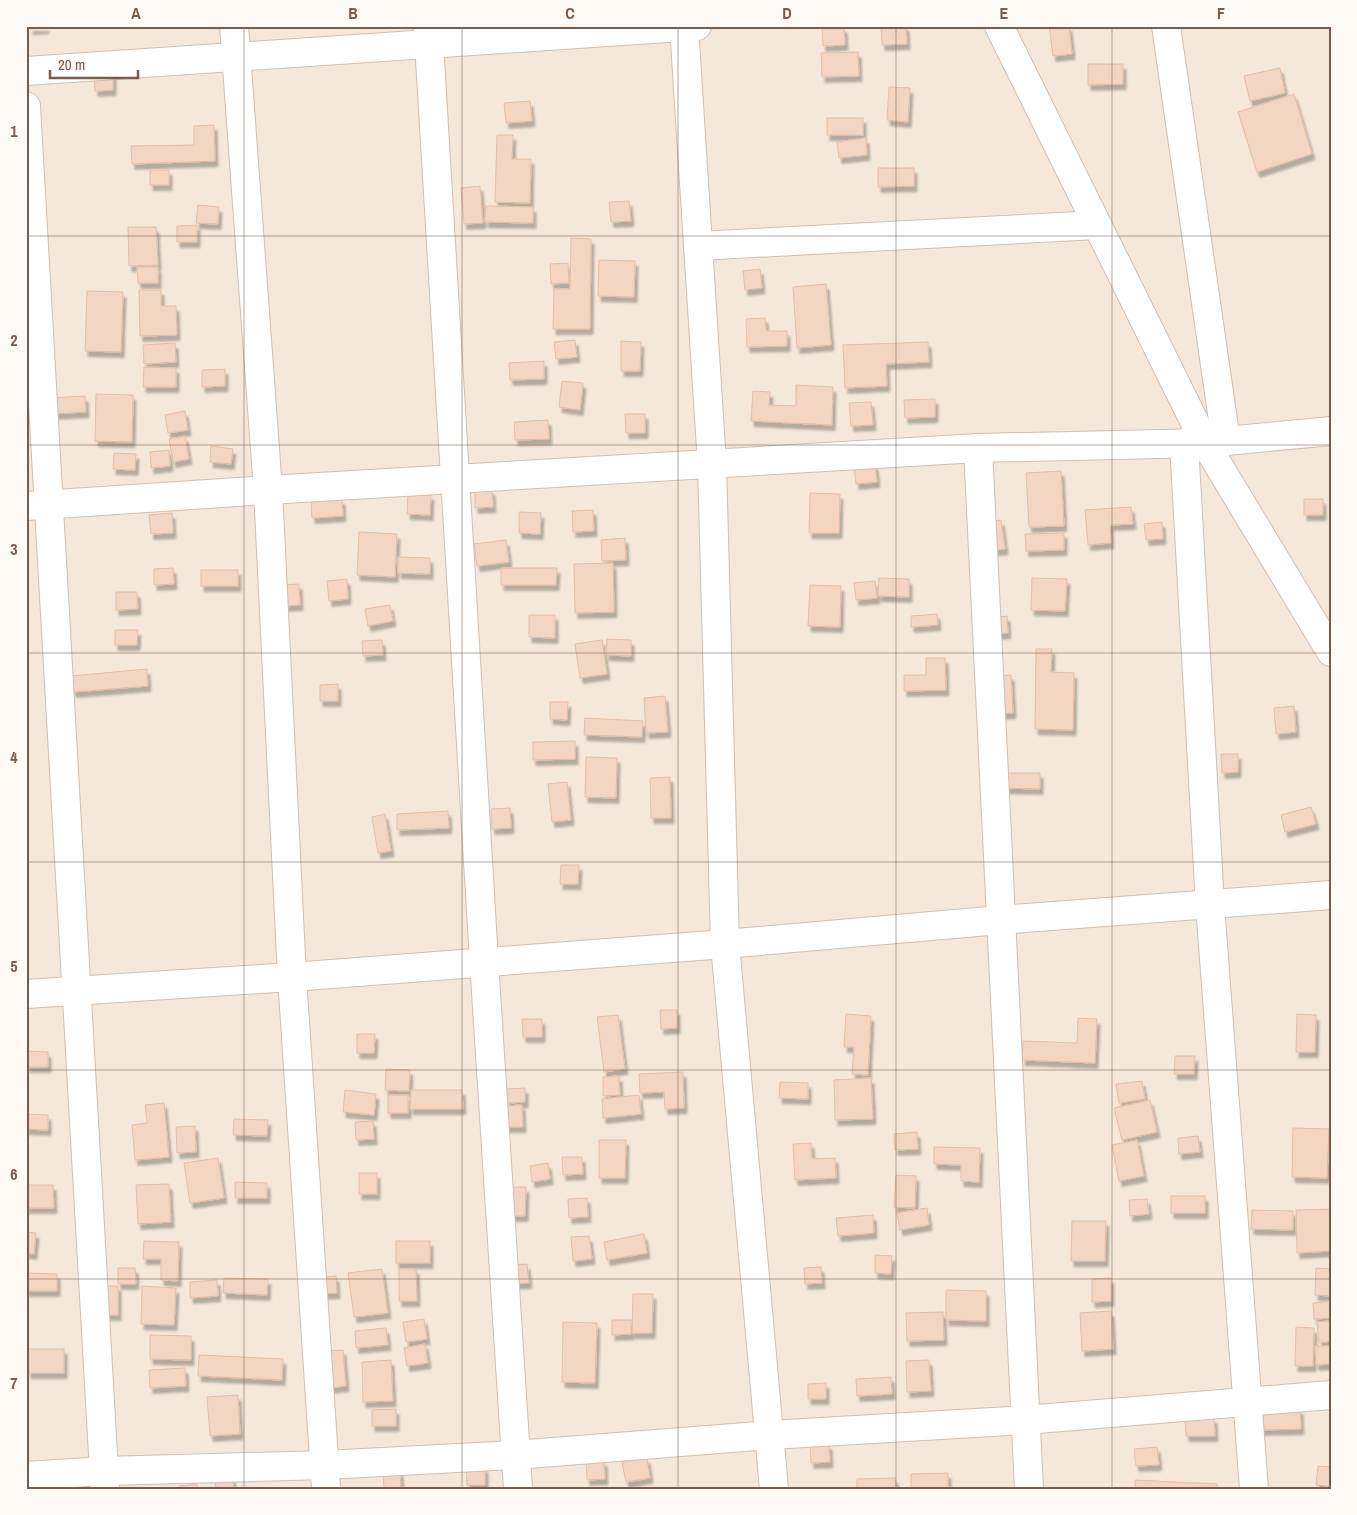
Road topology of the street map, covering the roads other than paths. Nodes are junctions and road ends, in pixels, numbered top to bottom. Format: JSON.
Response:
{"nodes":[{"id":1,"x":234,"y":26,"type":"edge"},
{"id":2,"x":689,"y":26,"type":"edge"},
{"id":3,"x":999,"y":26,"type":"edge"},
{"id":4,"x":1166,"y":26,"type":"edge"},
{"id":5,"x":429,"y":35,"type":"edge"},
{"id":6,"x":236,"y":57,"type":"junction"},
{"id":7,"x":26,"y":71,"type":"edge"},
{"id":8,"x":26,"y":106,"type":"edge"},
{"id":9,"x":29,"y":197,"type":"edge"},
{"id":10,"x":1097,"y":225,"type":"junction"},
{"id":11,"x":698,"y":246,"type":"junction"},
{"id":12,"x":33,"y":352,"type":"edge"},
{"id":13,"x":1331,"y":431,"type":"edge"},
{"id":14,"x":1205,"y":442,"type":"junction"},
{"id":15,"x":978,"y":448,"type":"junction"},
{"id":16,"x":712,"y":464,"type":"junction"},
{"id":17,"x":456,"y":479,"type":"junction"},
{"id":18,"x":268,"y":490,"type":"junction"},
{"id":19,"x":37,"y":505,"type":"edge"},
{"id":20,"x":1331,"y":652,"type":"edge"},
{"id":21,"x":1331,"y":895,"type":"edge"},
{"id":22,"x":1210,"y":905,"type":"junction"},
{"id":23,"x":1000,"y":920,"type":"junction"},
{"id":24,"x":725,"y":944,"type":"junction"},
{"id":25,"x":484,"y":961,"type":"junction"},
{"id":26,"x":292,"y":977,"type":"junction"},
{"id":27,"x":76,"y":990,"type":"junction"},
{"id":28,"x":26,"y":994,"type":"edge"},
{"id":29,"x":1331,"y":1395,"type":"edge"},
{"id":30,"x":1248,"y":1402,"type":"junction"},
{"id":31,"x":1025,"y":1420,"type":"junction"},
{"id":32,"x":770,"y":1435,"type":"junction"},
{"id":33,"x":515,"y":1455,"type":"junction"},
{"id":34,"x":26,"y":1476,"type":"edge"},
{"id":35,"x":326,"y":1477,"type":"edge"},
{"id":36,"x":104,"y":1480,"type":"edge"},
{"id":37,"x":518,"y":1489,"type":"edge"},
{"id":38,"x":774,"y":1489,"type":"edge"},
{"id":39,"x":1029,"y":1489,"type":"edge"},
{"id":40,"x":1254,"y":1489,"type":"edge"}],
"edges":[{"from":1,"to":6,"type":"street"},
{"from":2,"to":5,"type":"street"},
{"from":2,"to":11,"type":"street"},
{"from":3,"to":10,"type":"street"},
{"from":4,"to":14,"type":"street"},
{"from":5,"to":6,"type":"street"},
{"from":5,"to":17,"type":"street"},
{"from":6,"to":7,"type":"street"},
{"from":6,"to":18,"type":"street"},
{"from":8,"to":9,"type":"street"},
{"from":9,"to":12,"type":"street"},
{"from":10,"to":11,"type":"street"},
{"from":10,"to":14,"type":"street"},
{"from":11,"to":16,"type":"street"},
{"from":12,"to":19,"type":"street"},
{"from":13,"to":14,"type":"street"},
{"from":14,"to":15,"type":"street"},
{"from":14,"to":20,"type":"street"},
{"from":14,"to":22,"type":"street"},
{"from":15,"to":16,"type":"street"},
{"from":15,"to":23,"type":"street"},
{"from":16,"to":17,"type":"street"},
{"from":16,"to":24,"type":"street"},
{"from":17,"to":18,"type":"street"},
{"from":17,"to":25,"type":"street"},
{"from":18,"to":19,"type":"street"},
{"from":18,"to":26,"type":"street"},
{"from":19,"to":27,"type":"street"},
{"from":21,"to":22,"type":"street"},
{"from":22,"to":23,"type":"street"},
{"from":22,"to":30,"type":"street"},
{"from":23,"to":24,"type":"street"},
{"from":23,"to":31,"type":"street"},
{"from":24,"to":25,"type":"street"},
{"from":24,"to":32,"type":"street"},
{"from":25,"to":26,"type":"street"},
{"from":25,"to":33,"type":"street"},
{"from":26,"to":27,"type":"street"},
{"from":26,"to":35,"type":"street"},
{"from":27,"to":28,"type":"street"},
{"from":27,"to":36,"type":"street"},
{"from":29,"to":30,"type":"street"},
{"from":30,"to":31,"type":"street"},
{"from":30,"to":40,"type":"street"},
{"from":31,"to":32,"type":"street"},
{"from":31,"to":39,"type":"street"},
{"from":32,"to":33,"type":"street"},
{"from":32,"to":38,"type":"street"},
{"from":33,"to":35,"type":"street"},
{"from":33,"to":37,"type":"street"},
{"from":34,"to":36,"type":"street"},
{"from":35,"to":36,"type":"street"}]}
